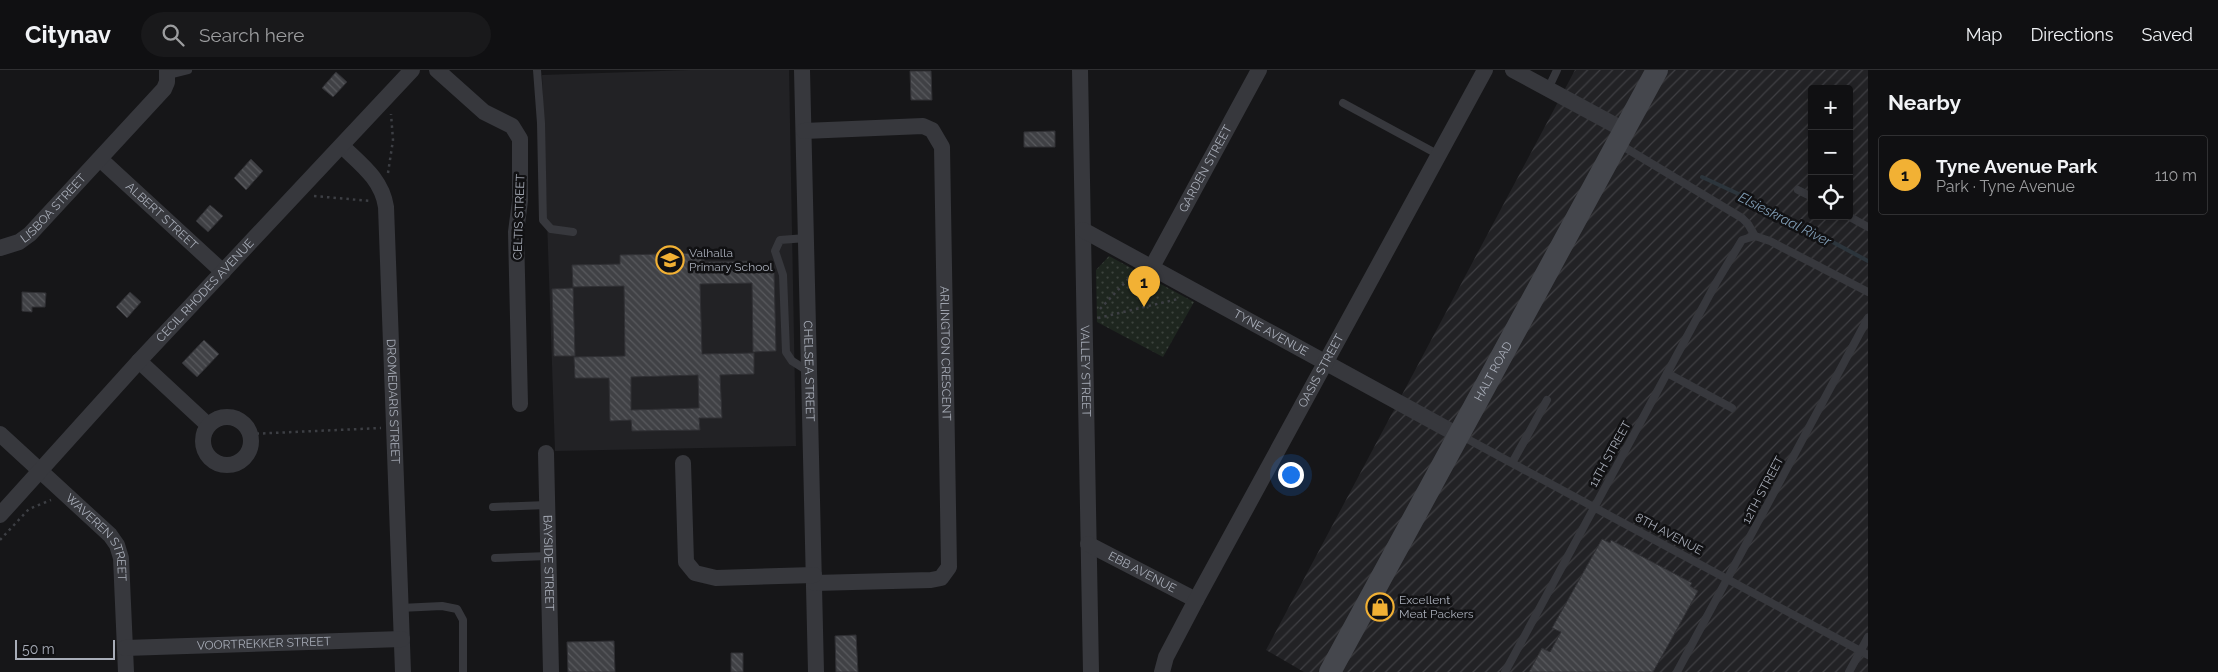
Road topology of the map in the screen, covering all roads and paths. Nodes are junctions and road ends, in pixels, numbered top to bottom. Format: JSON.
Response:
{"nodes":[{"id":1,"x":188,"y":70,"type":"edge"},
{"id":2,"x":437,"y":70,"type":"edge"},
{"id":3,"x":537,"y":70,"type":"edge"},
{"id":4,"x":802,"y":70,"type":"edge"},
{"id":5,"x":1080,"y":70,"type":"edge"},
{"id":6,"x":1259,"y":70,"type":"edge"},
{"id":7,"x":1485,"y":70,"type":"edge"},
{"id":8,"x":1513,"y":70,"type":"edge"},
{"id":9,"x":1557,"y":70,"type":"edge"},
{"id":10,"x":1657,"y":70,"type":"edge"},
{"id":11,"x":406,"y":72,"type":"edge"},
{"id":12,"x":168,"y":73,"type":"edge"},
{"id":13,"x":1548,"y":89,"type":"junction"},
{"id":14,"x":390,"y":94,"type":"junction"},
{"id":15,"x":1343,"y":103,"type":"dead end"},
{"id":16,"x":804,"y":131,"type":"junction"},
{"id":17,"x":1621,"y":136,"type":"junction"},
{"id":18,"x":343,"y":147,"type":"junction"},
{"id":19,"x":1439,"y":155,"type":"junction"},
{"id":20,"x":100,"y":159,"type":"junction"},
{"id":21,"x":1798,"y":190,"type":"dead end"},
{"id":22,"x":297,"y":195,"type":"junction"},
{"id":23,"x":1808,"y":195,"type":"edge"},
{"id":24,"x":385,"y":200,"type":"junction"},
{"id":25,"x":1853,"y":219,"type":"edge"},
{"id":26,"x":1868,"y":227,"type":"edge"},
{"id":27,"x":1083,"y":230,"type":"junction"},
{"id":28,"x":573,"y":232,"type":"dead end"},
{"id":29,"x":1755,"y":236,"type":"junction"},
{"id":30,"x":806,"y":238,"type":"junction"},
{"id":31,"x":0,"y":248,"type":"edge"},
{"id":32,"x":1144,"y":269,"type":"junction"},
{"id":33,"x":223,"y":272,"type":"junction"},
{"id":34,"x":1868,"y":292,"type":"edge"},
{"id":35,"x":1186,"y":297,"type":"dead end"},
{"id":36,"x":1097,"y":312,"type":"dead end"},
{"id":37,"x":1868,"y":318,"type":"edge"},
{"id":38,"x":1098,"y":319,"type":"dead end"},
{"id":39,"x":140,"y":361,"type":"junction"},
{"id":40,"x":1326,"y":364,"type":"junction"},
{"id":41,"x":809,"y":372,"type":"junction"},
{"id":42,"x":1667,"y":373,"type":"junction"},
{"id":43,"x":1547,"y":400,"type":"dead end"},
{"id":44,"x":520,"y":404,"type":"dead end"},
{"id":45,"x":1732,"y":408,"type":"dead end"},
{"id":46,"x":208,"y":425,"type":"junction"},
{"id":47,"x":393,"y":427,"type":"junction"},
{"id":48,"x":0,"y":434,"type":"edge"},
{"id":49,"x":250,"y":434,"type":"junction"},
{"id":50,"x":1458,"y":434,"type":"junction"},
{"id":51,"x":546,"y":453,"type":"dead end"},
{"id":52,"x":1512,"y":463,"type":"junction"},
{"id":53,"x":683,"y":464,"type":"dead end"},
{"id":54,"x":41,"y":471,"type":"junction"},
{"id":55,"x":53,"y":500,"type":"dead end"},
{"id":56,"x":547,"y":505,"type":"junction"},
{"id":57,"x":1594,"y":506,"type":"junction"},
{"id":58,"x":492,"y":507,"type":"dead end"},
{"id":59,"x":0,"y":515,"type":"edge"},
{"id":60,"x":0,"y":540,"type":"edge"},
{"id":61,"x":1088,"y":544,"type":"junction"},
{"id":62,"x":548,"y":556,"type":"junction"},
{"id":63,"x":495,"y":558,"type":"dead end"},
{"id":64,"x":814,"y":579,"type":"junction"},
{"id":65,"x":1728,"y":579,"type":"junction"},
{"id":66,"x":1196,"y":600,"type":"junction"},
{"id":67,"x":400,"y":608,"type":"junction"},
{"id":68,"x":1868,"y":637,"type":"edge"},
{"id":69,"x":402,"y":638,"type":"junction"},
{"id":70,"x":125,"y":648,"type":"junction"},
{"id":71,"x":1860,"y":651,"type":"junction"},
{"id":72,"x":1868,"y":655,"type":"edge"},
{"id":73,"x":126,"y":672,"type":"edge"},
{"id":74,"x":403,"y":672,"type":"edge"},
{"id":75,"x":463,"y":672,"type":"edge"},
{"id":76,"x":551,"y":672,"type":"edge"},
{"id":77,"x":816,"y":672,"type":"edge"},
{"id":78,"x":1092,"y":672,"type":"edge"},
{"id":79,"x":1162,"y":672,"type":"edge"},
{"id":80,"x":1330,"y":672,"type":"edge"},
{"id":81,"x":1505,"y":672,"type":"edge"},
{"id":82,"x":1677,"y":672,"type":"edge"},
{"id":83,"x":1849,"y":672,"type":"edge"}],
"edges":[{"from":1,"to":12,"type":"lane"},
{"from":2,"to":44,"type":"street","name":"CELTIS STREET"},
{"from":3,"to":28,"type":"lane"},
{"from":4,"to":16,"type":"street","name":"CHELSEA STREET"},
{"from":5,"to":27,"type":"street","name":"VALLEY STREET"},
{"from":6,"to":32,"type":"street","name":"GARDEN STREET"},
{"from":7,"to":19,"type":"street","name":"OASIS STREET"},
{"from":8,"to":13,"type":"street"},
{"from":9,"to":13,"type":"lane"},
{"from":10,"to":17,"type":"street","name":"HALT ROAD"},
{"from":11,"to":14,"type":"street","name":"CECIL RHODES AVENUE"},
{"from":12,"to":20,"type":"street","name":"LISBOA STREET"},
{"from":13,"to":17,"type":"street"},
{"from":14,"to":18,"type":"street","name":"CECIL RHODES AVENUE"},
{"from":14,"to":24,"type":"path"},
{"from":15,"to":19,"type":"lane"},
{"from":16,"to":30,"type":"street","name":"CHELSEA STREET"},
{"from":16,"to":64,"type":"street","name":"ARLINGTON CRESCENT"},
{"from":17,"to":29,"type":"lane"},
{"from":17,"to":50,"type":"street","name":"HALT ROAD"},
{"from":18,"to":22,"type":"street","name":"CECIL RHODES AVENUE"},
{"from":18,"to":24,"type":"street","name":"DROMEDARIS STREET"},
{"from":19,"to":40,"type":"street","name":"OASIS STREET"},
{"from":20,"to":31,"type":"street","name":"LISBOA STREET"},
{"from":20,"to":33,"type":"street","name":"ALBERT STREET"},
{"from":21,"to":23,"type":"lane"},
{"from":22,"to":24,"type":"path"},
{"from":22,"to":33,"type":"street","name":"CECIL RHODES AVENUE"},
{"from":24,"to":47,"type":"street","name":"DROMEDARIS STREET"},
{"from":25,"to":26,"type":"lane"},
{"from":27,"to":32,"type":"street","name":"TYNE AVENUE"},
{"from":27,"to":61,"type":"street","name":"VALLEY STREET"},
{"from":29,"to":34,"type":"lane"},
{"from":29,"to":42,"type":"lane","name":"11TH STREET"},
{"from":30,"to":41,"type":"street","name":"CHELSEA STREET"},
{"from":30,"to":41,"type":"lane"},
{"from":32,"to":36,"type":"path"},
{"from":32,"to":40,"type":"street","name":"TYNE AVENUE"},
{"from":33,"to":39,"type":"street","name":"CECIL RHODES AVENUE"},
{"from":35,"to":38,"type":"path"},
{"from":37,"to":65,"type":"lane","name":"12TH STREET"},
{"from":39,"to":46,"type":"street"},
{"from":39,"to":54,"type":"street","name":"CECIL RHODES AVENUE"},
{"from":40,"to":50,"type":"street","name":"TYNE AVENUE"},
{"from":40,"to":66,"type":"street","name":"OASIS STREET"},
{"from":41,"to":64,"type":"street","name":"CHELSEA STREET"},
{"from":42,"to":45,"type":"lane"},
{"from":42,"to":57,"type":"lane","name":"11TH STREET"},
{"from":43,"to":52,"type":"lane"},
{"from":46,"to":49,"type":"street"},
{"from":46,"to":49,"type":"street"},
{"from":47,"to":49,"type":"path"},
{"from":47,"to":67,"type":"street","name":"DROMEDARIS STREET"},
{"from":48,"to":54,"type":"street","name":"WAVEREN STREET"},
{"from":50,"to":52,"type":"lane","name":"8TH AVENUE"},
{"from":50,"to":80,"type":"street","name":"HALT ROAD"},
{"from":51,"to":56,"type":"street","name":"BAYSIDE STREET"},
{"from":52,"to":57,"type":"lane","name":"8TH AVENUE"},
{"from":53,"to":64,"type":"street","name":"ARLINGTON CRESCENT"},
{"from":54,"to":59,"type":"street","name":"CECIL RHODES AVENUE"},
{"from":54,"to":70,"type":"street","name":"WAVEREN STREET"},
{"from":55,"to":60,"type":"path"},
{"from":56,"to":58,"type":"lane"},
{"from":56,"to":62,"type":"street","name":"BAYSIDE STREET"},
{"from":57,"to":65,"type":"lane","name":"8TH AVENUE"},
{"from":57,"to":81,"type":"lane","name":"11TH STREET"},
{"from":61,"to":66,"type":"street","name":"EBB AVENUE"},
{"from":61,"to":78,"type":"street","name":"VALLEY STREET"},
{"from":62,"to":63,"type":"lane"},
{"from":62,"to":76,"type":"street","name":"BAYSIDE STREET"},
{"from":64,"to":77,"type":"street","name":"CHELSEA STREET"},
{"from":65,"to":71,"type":"lane","name":"8TH AVENUE"},
{"from":65,"to":82,"type":"lane","name":"12TH STREET"},
{"from":66,"to":79,"type":"street","name":"OASIS STREET"},
{"from":67,"to":69,"type":"street","name":"DROMEDARIS STREET"},
{"from":67,"to":75,"type":"lane"},
{"from":68,"to":71,"type":"lane"},
{"from":69,"to":70,"type":"street","name":"VOORTREKKER STREET"},
{"from":69,"to":74,"type":"street","name":"DROMEDARIS STREET"},
{"from":70,"to":73,"type":"street","name":"WAVEREN STREET"},
{"from":71,"to":72,"type":"lane","name":"8TH AVENUE"},
{"from":71,"to":83,"type":"lane"}]}
